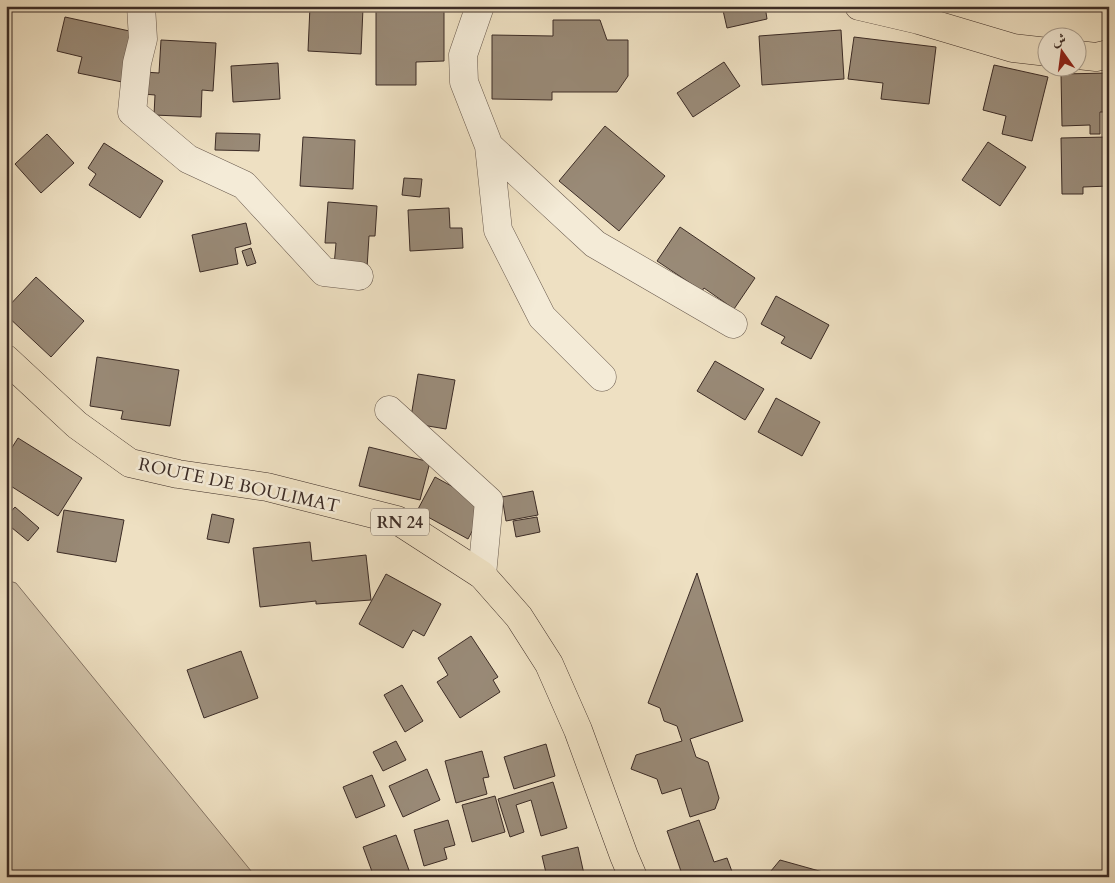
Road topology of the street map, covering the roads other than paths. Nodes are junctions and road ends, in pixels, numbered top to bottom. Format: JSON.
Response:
{"nodes":[{"id":1,"x":141,"y":6,"type":"edge"},
{"id":2,"x":480,"y":6,"type":"edge"},
{"id":3,"x":859,"y":6,"type":"edge"},
{"id":4,"x":1038,"y":51,"type":"edge"},
{"id":5,"x":1109,"y":54,"type":"edge"},
{"id":6,"x":1088,"y":56,"type":"edge"},
{"id":7,"x":489,"y":146,"type":"junction"},
{"id":8,"x":359,"y":276,"type":"dead end"},
{"id":9,"x":732,"y":324,"type":"dead end"},
{"id":10,"x":6,"y":359,"type":"edge"},
{"id":11,"x":602,"y":377,"type":"dead end"},
{"id":12,"x":389,"y":410,"type":"dead end"},
{"id":13,"x":482,"y":575,"type":"junction"},
{"id":14,"x":633,"y":877,"type":"edge"}],
"edges":[{"from":1,"to":8,"type":"street"},
{"from":2,"to":7,"type":"street"},
{"from":3,"to":4,"type":"main road"},
{"from":5,"to":6,"type":"main road"},
{"from":7,"to":9,"type":"street"},
{"from":7,"to":11,"type":"street"},
{"from":10,"to":13,"type":"main road","name":"ROUTE DE BOULIMAT","number":"RN 24"},
{"from":12,"to":13,"type":"street"},
{"from":13,"to":14,"type":"main road","name":"ROUTE DE BOULIMAT","number":"RN 24"}]}
